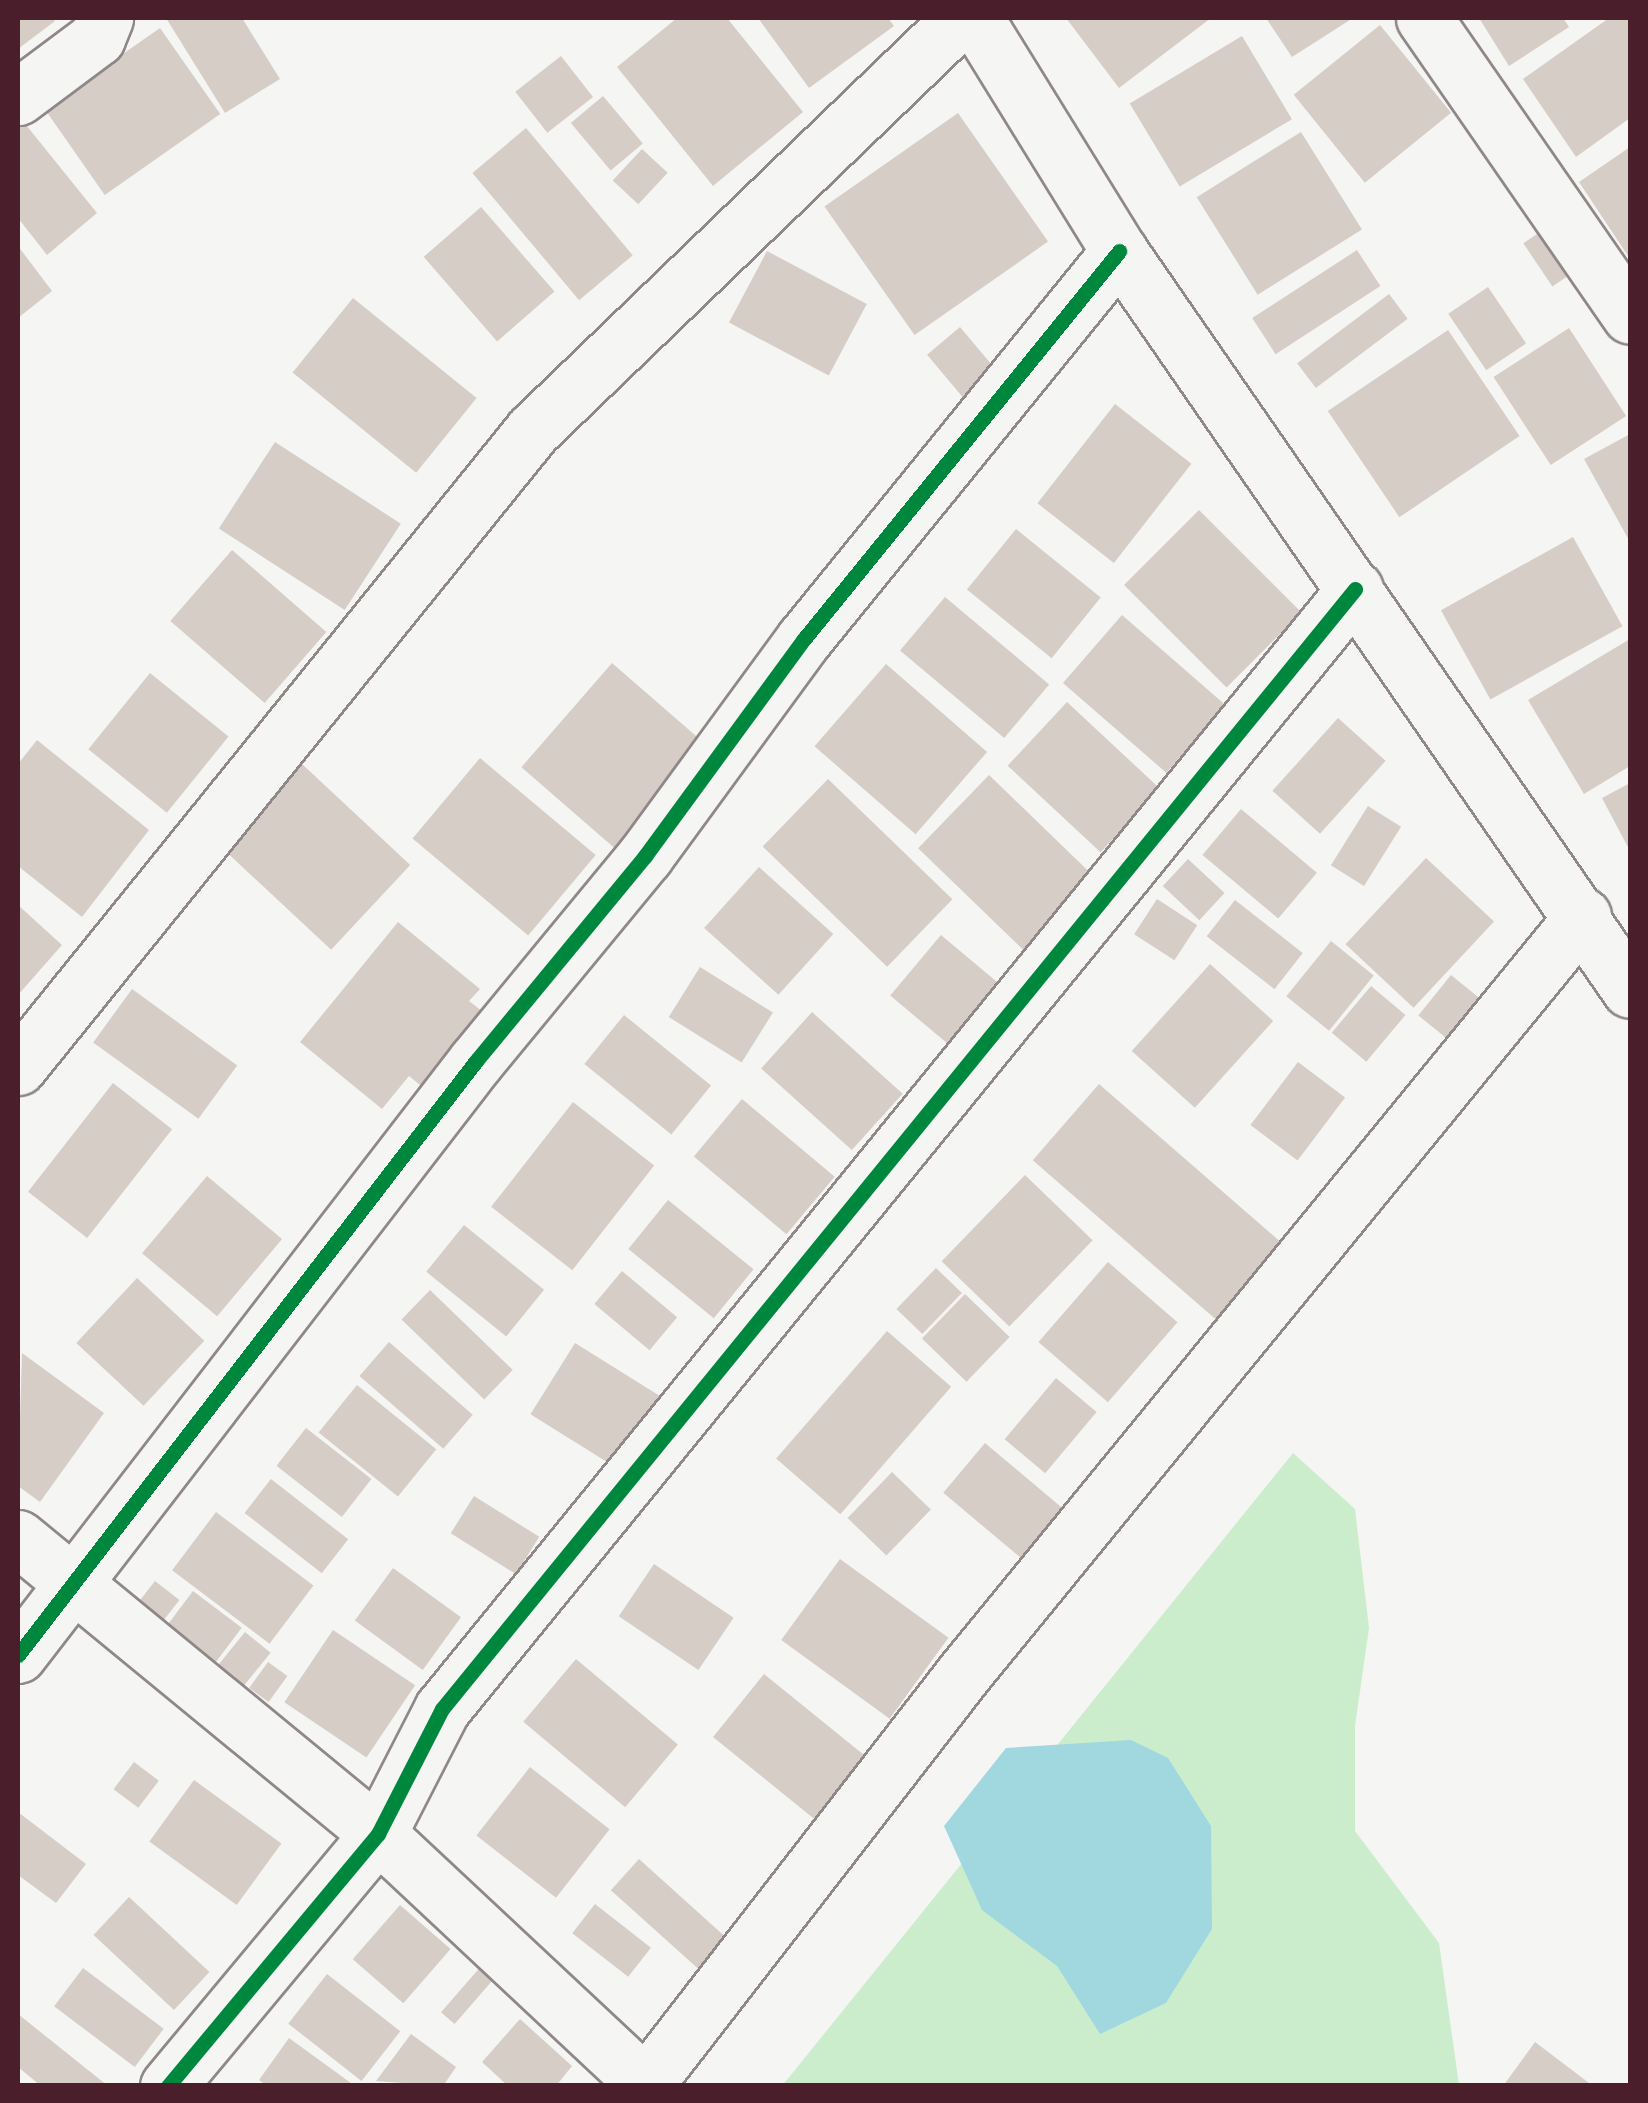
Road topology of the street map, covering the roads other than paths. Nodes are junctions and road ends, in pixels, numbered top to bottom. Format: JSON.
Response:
{"nodes":[{"id":1,"x":105,"y":18,"type":"edge"},
{"id":2,"x":961,"y":18,"type":"edge"},
{"id":3,"x":976,"y":18,"type":"edge"},
{"id":4,"x":1424,"y":18,"type":"edge"},
{"id":5,"x":18,"y":97,"type":"edge"},
{"id":6,"x":1119,"y":251,"type":"junction"},
{"id":7,"x":1630,"y":316,"type":"edge"},
{"id":8,"x":1355,"y":589,"type":"junction"},
{"id":9,"x":1583,"y":916,"type":"junction"},
{"id":10,"x":1630,"y":990,"type":"edge"},
{"id":11,"x":18,"y":1067,"type":"edge"},
{"id":12,"x":18,"y":1538,"type":"edge"},
{"id":13,"x":73,"y":1586,"type":"junction"},
{"id":14,"x":18,"y":1655,"type":"edge"},
{"id":15,"x":378,"y":1834,"type":"junction"},
{"id":16,"x":644,"y":2085,"type":"edge"},
{"id":17,"x":168,"y":2086,"type":"edge"}],
"edges":[{"from":1,"to":5,"type":"street"},
{"from":2,"to":11,"type":"street"},
{"from":3,"to":6,"type":"street"},
{"from":4,"to":7,"type":"street"},
{"from":6,"to":8,"type":"street"},
{"from":6,"to":13,"type":"street"},
{"from":8,"to":9,"type":"street"},
{"from":8,"to":15,"type":"street"},
{"from":9,"to":10,"type":"street"},
{"from":9,"to":16,"type":"street"},
{"from":12,"to":13,"type":"street"},
{"from":13,"to":14,"type":"street"},
{"from":13,"to":15,"type":"street"},
{"from":15,"to":16,"type":"street"},
{"from":15,"to":17,"type":"street"}]}
